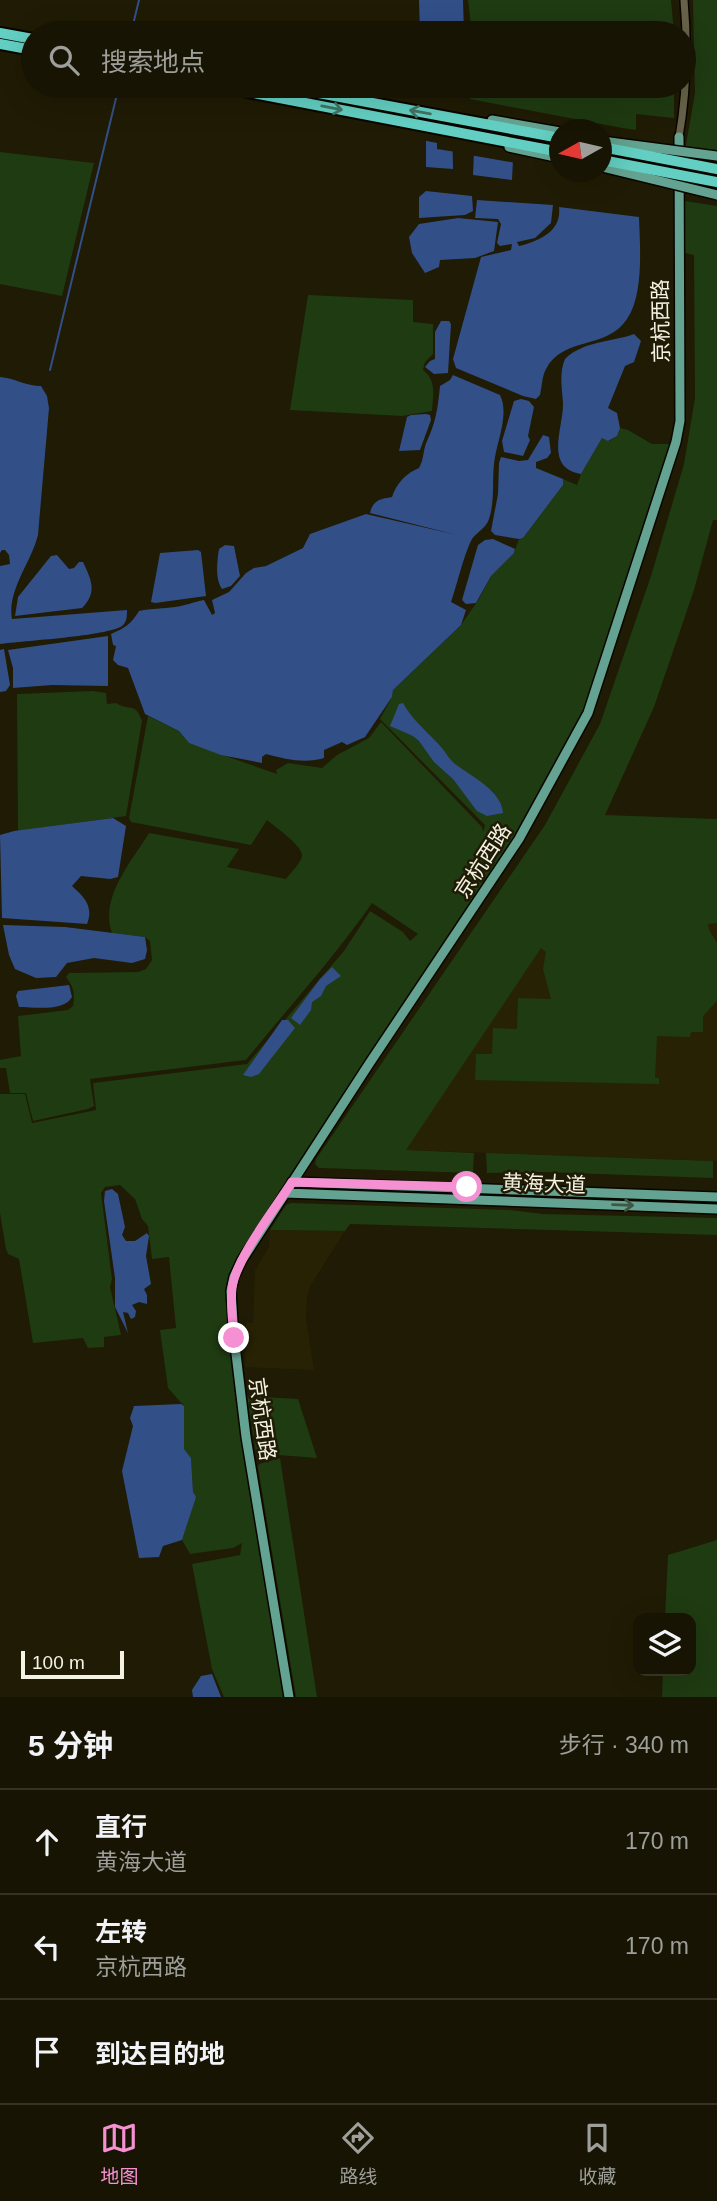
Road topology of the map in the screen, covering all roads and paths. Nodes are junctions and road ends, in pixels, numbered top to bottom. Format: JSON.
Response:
{"nodes":[{"id":1,"x":684,"y":0,"type":"edge"},
{"id":2,"x":685,"y":21,"type":"edge"},
{"id":3,"x":0,"y":33,"type":"edge"},
{"id":4,"x":21,"y":37,"type":"edge"},
{"id":5,"x":0,"y":44,"type":"edge"},
{"id":6,"x":21,"y":48,"type":"edge"},
{"id":7,"x":278,"y":98,"type":"edge"},
{"id":8,"x":345,"y":98,"type":"edge"},
{"id":9,"x":685,"y":98,"type":"edge"},
{"id":10,"x":446,"y":117,"type":"junction"},
{"id":11,"x":549,"y":130,"type":"edge"},
{"id":12,"x":549,"y":136,"type":"edge"},
{"id":13,"x":679,"y":137,"type":"joint"},
{"id":14,"x":612,"y":142,"type":"edge"},
{"id":15,"x":612,"y":149,"type":"edge"},
{"id":16,"x":549,"y":153,"type":"edge"},
{"id":17,"x":717,"y":156,"type":"edge"},
{"id":18,"x":612,"y":162,"type":"edge"},
{"id":19,"x":612,"y":169,"type":"edge"},
{"id":20,"x":717,"y":169,"type":"edge"},
{"id":21,"x":717,"y":182,"type":"edge"},
{"id":22,"x":717,"y":195,"type":"edge"},
{"id":23,"x":292,"y":1182,"type":"junction"},
{"id":24,"x":285,"y":1193,"type":"junction"},
{"id":25,"x":717,"y":1197,"type":"edge"},
{"id":26,"x":717,"y":1209,"type":"edge"},
{"id":27,"x":289,"y":1697,"type":"edge"}],
"edges":[{"from":1,"to":2,"type":"street","name":"京杭西路"},
{"from":3,"to":4,"type":"highway"},
{"from":5,"to":6,"type":"highway"},
{"from":7,"to":16,"type":"highway","one_way":true},
{"from":10,"to":8,"type":"highway","one_way":true},
{"from":9,"to":13,"type":"street","name":"京杭西路"},
{"from":10,"to":11,"type":"main road"},
{"from":10,"to":12,"type":"highway"},
{"from":13,"to":23,"type":"main road","name":"京杭西路"},
{"from":14,"to":17,"type":"main road","bridge":true},
{"from":15,"to":20,"type":"highway","bridge":true},
{"from":18,"to":21,"type":"highway","bridge":true},
{"from":19,"to":22,"type":"main road","bridge":true},
{"from":23,"to":24,"type":"main road","name":"京杭西路"},
{"from":23,"to":25,"type":"main road","name":"黄海大道"},
{"from":24,"to":26,"type":"main road","name":"黄海大道","one_way":true},
{"from":24,"to":27,"type":"main road","name":"京杭西路"}]}
